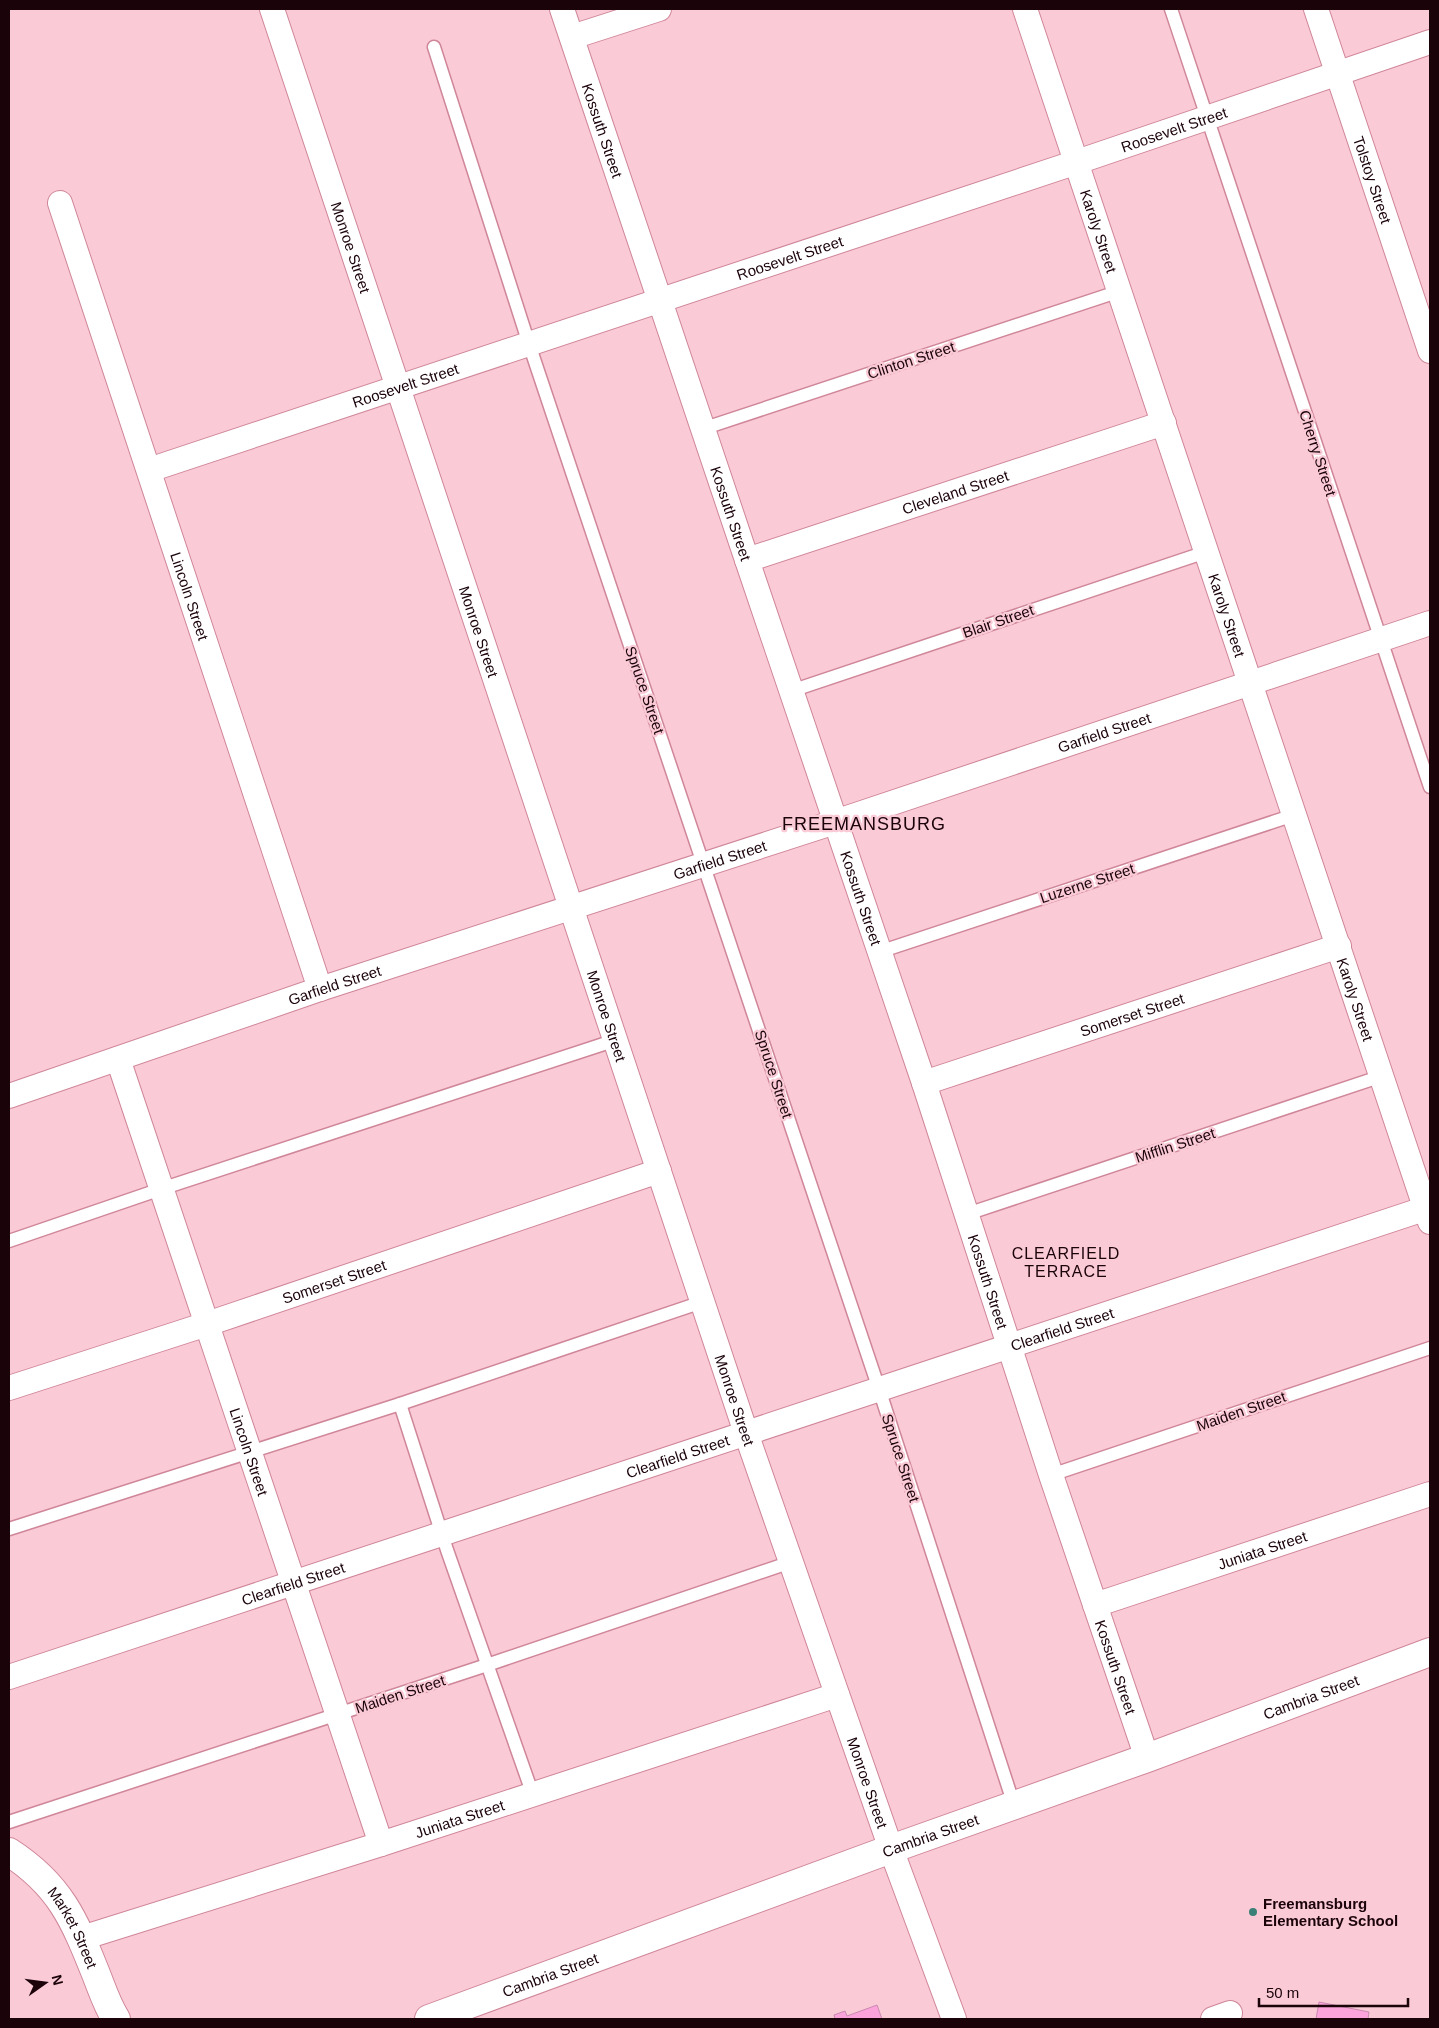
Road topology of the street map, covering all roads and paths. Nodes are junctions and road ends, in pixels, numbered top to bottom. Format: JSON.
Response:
{"nodes":[{"id":1,"x":272,"y":9,"type":"edge"},
{"id":2,"x":562,"y":9,"type":"edge"},
{"id":3,"x":659,"y":9,"type":"edge"},
{"id":4,"x":1025,"y":9,"type":"edge"},
{"id":5,"x":1171,"y":9,"type":"edge"},
{"id":6,"x":1316,"y":9,"type":"edge"},
{"id":7,"x":572,"y":37,"type":"junction"},
{"id":8,"x":1430,"y":42,"type":"edge"},
{"id":9,"x":434,"y":47,"type":"dead end"},
{"id":10,"x":1337,"y":73,"type":"junction"},
{"id":11,"x":1208,"y":118,"type":"junction"},
{"id":12,"x":1077,"y":162,"type":"junction"},
{"id":13,"x":60,"y":203,"type":"dead end"},
{"id":14,"x":1120,"y":291,"type":"junction"},
{"id":15,"x":660,"y":300,"type":"junction"},
{"id":16,"x":529,"y":344,"type":"junction"},
{"id":17,"x":1430,"y":351,"type":"edge"},
{"id":18,"x":397,"y":388,"type":"junction"},
{"id":19,"x":1164,"y":423,"type":"junction"},
{"id":20,"x":702,"y":429,"type":"junction"},
{"id":21,"x":149,"y":470,"type":"junction"},
{"id":22,"x":1206,"y":552,"type":"junction"},
{"id":23,"x":747,"y":560,"type":"junction"},
{"id":24,"x":1430,"y":624,"type":"edge"},
{"id":25,"x":1380,"y":640,"type":"junction"},
{"id":26,"x":1249,"y":684,"type":"junction"},
{"id":27,"x":791,"y":691,"type":"junction"},
{"id":28,"x":1430,"y":787,"type":"edge"},
{"id":29,"x":1294,"y":815,"type":"junction"},
{"id":30,"x":835,"y":822,"type":"junction"},
{"id":31,"x":704,"y":865,"type":"junction"},
{"id":32,"x":572,"y":909,"type":"junction"},
{"id":33,"x":1339,"y":946,"type":"junction"},
{"id":34,"x":880,"y":952,"type":"junction"},
{"id":35,"x":320,"y":989,"type":"junction"},
{"id":36,"x":616,"y":1040,"type":"junction"},
{"id":37,"x":118,"y":1059,"type":"junction"},
{"id":38,"x":1382,"y":1076,"type":"junction"},
{"id":39,"x":924,"y":1083,"type":"junction"},
{"id":40,"x":9,"y":1096,"type":"edge"},
{"id":41,"x":659,"y":1171,"type":"junction"},
{"id":42,"x":161,"y":1189,"type":"junction"},
{"id":43,"x":1429,"y":1212,"type":"edge"},
{"id":44,"x":967,"y":1214,"type":"junction"},
{"id":45,"x":9,"y":1241,"type":"edge"},
{"id":46,"x":702,"y":1302,"type":"junction"},
{"id":47,"x":207,"y":1324,"type":"junction"},
{"id":48,"x":1010,"y":1345,"type":"junction"},
{"id":49,"x":1430,"y":1348,"type":"edge"},
{"id":50,"x":9,"y":1388,"type":"edge"},
{"id":51,"x":879,"y":1389,"type":"junction"},
{"id":52,"x":400,"y":1404,"type":"junction"},
{"id":53,"x":746,"y":1433,"type":"junction"},
{"id":54,"x":251,"y":1452,"type":"junction"},
{"id":55,"x":1051,"y":1475,"type":"junction"},
{"id":56,"x":1430,"y":1494,"type":"edge"},
{"id":57,"x":9,"y":1529,"type":"edge"},
{"id":58,"x":441,"y":1534,"type":"junction"},
{"id":59,"x":791,"y":1562,"type":"junction"},
{"id":60,"x":293,"y":1583,"type":"junction"},
{"id":61,"x":1095,"y":1605,"type":"junction"},
{"id":62,"x":1430,"y":1652,"type":"edge"},
{"id":63,"x":487,"y":1665,"type":"junction"},
{"id":64,"x":9,"y":1677,"type":"edge"},
{"id":65,"x":837,"y":1695,"type":"junction"},
{"id":66,"x":337,"y":1714,"type":"junction"},
{"id":67,"x":1147,"y":1758,"type":"junction"},
{"id":68,"x":533,"y":1795,"type":"junction"},
{"id":69,"x":1014,"y":1805,"type":"junction"},
{"id":70,"x":9,"y":1822,"type":"edge"},
{"id":71,"x":381,"y":1844,"type":"junction"},
{"id":72,"x":891,"y":1849,"type":"junction"},
{"id":73,"x":9,"y":1852,"type":"edge"},
{"id":74,"x":82,"y":1938,"type":"junction"},
{"id":75,"x":116,"y":2019,"type":"edge"},
{"id":76,"x":429,"y":2019,"type":"edge"},
{"id":77,"x":954,"y":2019,"type":"edge"}],
"edges":[{"from":1,"to":18,"type":"street","name":"Monroe Street"},
{"from":2,"to":7,"type":"street","name":"Kossuth Street"},
{"from":3,"to":7,"type":"street"},
{"from":4,"to":12,"type":"street","name":"Karoly Street"},
{"from":5,"to":11,"type":"lane","name":"Cherry Street"},
{"from":6,"to":10,"type":"street","name":"Tolstoy Street"},
{"from":7,"to":15,"type":"street","name":"Kossuth Street"},
{"from":8,"to":10,"type":"street","name":"Roosevelt Street"},
{"from":9,"to":16,"type":"lane","name":"Spruce Street"},
{"from":10,"to":11,"type":"street","name":"Roosevelt Street"},
{"from":10,"to":17,"type":"street","name":"Tolstoy Street"},
{"from":11,"to":12,"type":"street","name":"Roosevelt Street"},
{"from":11,"to":25,"type":"lane","name":"Cherry Street"},
{"from":12,"to":14,"type":"street","name":"Karoly Street"},
{"from":12,"to":15,"type":"street","name":"Roosevelt Street"},
{"from":13,"to":21,"type":"street","name":"Lincoln Street"},
{"from":14,"to":19,"type":"street","name":"Karoly Street"},
{"from":14,"to":20,"type":"lane","name":"Clinton Street"},
{"from":15,"to":16,"type":"street","name":"Roosevelt Street"},
{"from":15,"to":20,"type":"street","name":"Kossuth Street"},
{"from":16,"to":18,"type":"street","name":"Roosevelt Street"},
{"from":16,"to":31,"type":"lane","name":"Spruce Street"},
{"from":18,"to":21,"type":"street","name":"Roosevelt Street"},
{"from":18,"to":32,"type":"street","name":"Monroe Street"},
{"from":19,"to":22,"type":"street","name":"Karoly Street"},
{"from":19,"to":23,"type":"street","name":"Cleveland Street"},
{"from":20,"to":23,"type":"street","name":"Kossuth Street"},
{"from":21,"to":35,"type":"street","name":"Lincoln Street"},
{"from":22,"to":26,"type":"street","name":"Karoly Street"},
{"from":22,"to":27,"type":"lane","name":"Blair Street"},
{"from":23,"to":27,"type":"street","name":"Kossuth Street"},
{"from":24,"to":25,"type":"street","name":"Garfield Street"},
{"from":25,"to":26,"type":"street","name":"Garfield Street"},
{"from":25,"to":28,"type":"lane","name":"Cherry Street"},
{"from":26,"to":29,"type":"street","name":"Karoly Street"},
{"from":26,"to":30,"type":"street","name":"Garfield Street"},
{"from":27,"to":30,"type":"street","name":"Kossuth Street"},
{"from":29,"to":33,"type":"street","name":"Karoly Street"},
{"from":29,"to":34,"type":"lane","name":"Luzerne Street"},
{"from":30,"to":31,"type":"street","name":"Garfield Street"},
{"from":30,"to":34,"type":"street","name":"Kossuth Street"},
{"from":31,"to":32,"type":"street","name":"Garfield Street"},
{"from":31,"to":51,"type":"lane","name":"Spruce Street"},
{"from":32,"to":35,"type":"street","name":"Garfield Street"},
{"from":32,"to":36,"type":"street","name":"Monroe Street"},
{"from":33,"to":38,"type":"street","name":"Karoly Street"},
{"from":33,"to":39,"type":"street","name":"Somerset Street"},
{"from":34,"to":39,"type":"street","name":"Kossuth Street"},
{"from":35,"to":37,"type":"street","name":"Garfield Street"},
{"from":36,"to":41,"type":"street","name":"Monroe Street"},
{"from":36,"to":42,"type":"lane"},
{"from":37,"to":40,"type":"street","name":"Garfield Street"},
{"from":37,"to":42,"type":"street","name":"Lincoln Street"},
{"from":38,"to":43,"type":"street","name":"Karoly Street"},
{"from":38,"to":44,"type":"lane","name":"Mifflin Street"},
{"from":39,"to":44,"type":"street","name":"Kossuth Street"},
{"from":41,"to":46,"type":"street","name":"Monroe Street"},
{"from":41,"to":47,"type":"street","name":"Somerset Street"},
{"from":42,"to":45,"type":"lane"},
{"from":42,"to":47,"type":"street","name":"Lincoln Street"},
{"from":43,"to":48,"type":"street","name":"Clearfield Street"},
{"from":44,"to":48,"type":"street","name":"Kossuth Street"},
{"from":46,"to":52,"type":"lane"},
{"from":46,"to":53,"type":"street","name":"Monroe Street"},
{"from":47,"to":50,"type":"street","name":"Somerset Street"},
{"from":47,"to":54,"type":"street","name":"Lincoln Street"},
{"from":48,"to":51,"type":"street","name":"Clearfield Street"},
{"from":48,"to":55,"type":"street","name":"Kossuth Street"},
{"from":49,"to":55,"type":"lane","name":"Maiden Street"},
{"from":51,"to":53,"type":"street","name":"Clearfield Street"},
{"from":51,"to":69,"type":"lane","name":"Spruce Street"},
{"from":52,"to":54,"type":"lane"},
{"from":52,"to":58,"type":"lane"},
{"from":53,"to":58,"type":"street","name":"Clearfield Street"},
{"from":53,"to":59,"type":"street","name":"Monroe Street"},
{"from":54,"to":57,"type":"lane"},
{"from":54,"to":60,"type":"street","name":"Lincoln Street"},
{"from":55,"to":61,"type":"street","name":"Kossuth Street"},
{"from":56,"to":61,"type":"street","name":"Juniata Street"},
{"from":58,"to":60,"type":"street","name":"Clearfield Street"},
{"from":58,"to":63,"type":"lane"},
{"from":59,"to":63,"type":"lane","name":"Maiden Street"},
{"from":59,"to":65,"type":"street","name":"Monroe Street"},
{"from":60,"to":64,"type":"street","name":"Clearfield Street"},
{"from":60,"to":66,"type":"street","name":"Lincoln Street"},
{"from":61,"to":67,"type":"street","name":"Kossuth Street"},
{"from":62,"to":67,"type":"street","name":"Cambria Street"},
{"from":63,"to":66,"type":"lane","name":"Maiden Street"},
{"from":63,"to":68,"type":"lane"},
{"from":65,"to":68,"type":"street","name":"Juniata Street"},
{"from":65,"to":72,"type":"street","name":"Monroe Street"},
{"from":66,"to":70,"type":"lane","name":"Maiden Street"},
{"from":66,"to":71,"type":"street","name":"Lincoln Street"},
{"from":67,"to":69,"type":"street","name":"Cambria Street"},
{"from":68,"to":71,"type":"street","name":"Juniata Street"},
{"from":69,"to":72,"type":"street","name":"Cambria Street"},
{"from":71,"to":74,"type":"street","name":"Juniata Street"},
{"from":72,"to":76,"type":"street","name":"Cambria Street"},
{"from":72,"to":77,"type":"street","name":"Monroe Street"},
{"from":73,"to":74,"type":"street","name":"Market Street"},
{"from":74,"to":75,"type":"street","name":"Market Street"}]}
